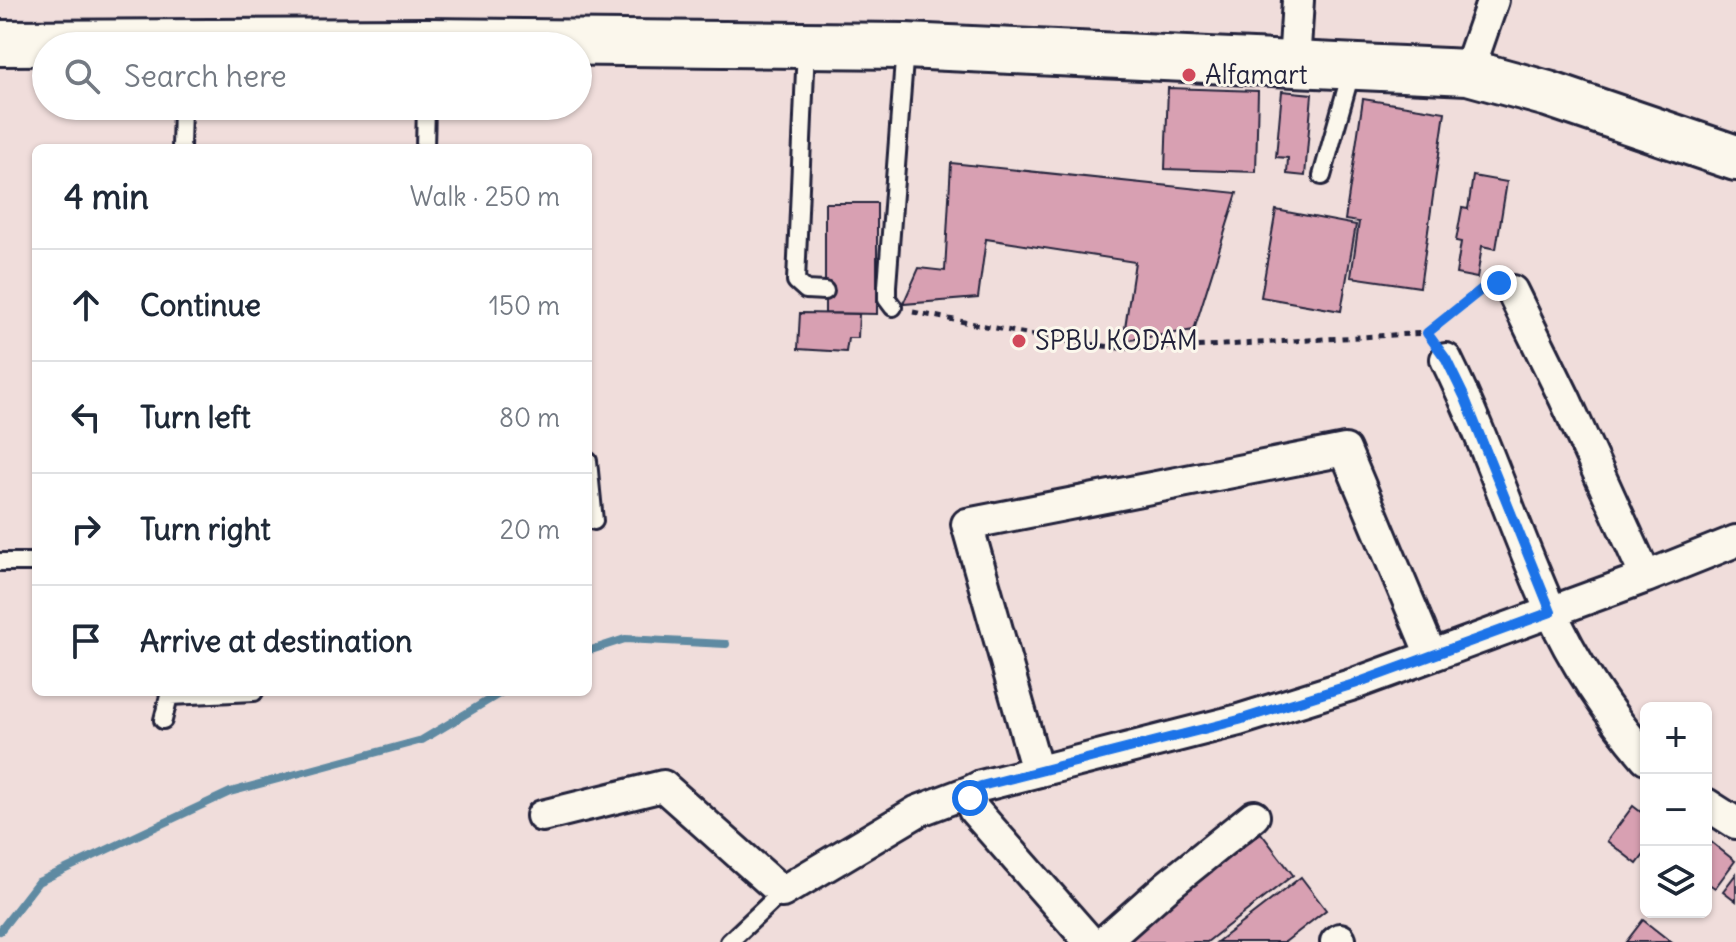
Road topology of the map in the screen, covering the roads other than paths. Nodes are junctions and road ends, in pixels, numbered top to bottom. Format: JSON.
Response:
{"nodes":[{"id":1,"x":1298,"y":0,"type":"edge"},
{"id":2,"x":1493,"y":0,"type":"edge"},
{"id":3,"x":0,"y":43,"type":"edge"},
{"id":4,"x":32,"y":43,"type":"edge"},
{"id":5,"x":592,"y":44,"type":"edge"},
{"id":6,"x":806,"y":45,"type":"junction"},
{"id":7,"x":905,"y":46,"type":"junction"},
{"id":8,"x":1294,"y":65,"type":"junction"},
{"id":9,"x":1352,"y":67,"type":"junction"},
{"id":10,"x":1468,"y":72,"type":"junction"},
{"id":11,"x":182,"y":120,"type":"edge"},
{"id":12,"x":426,"y":120,"type":"edge"},
{"id":13,"x":181,"y":144,"type":"edge"},
{"id":14,"x":425,"y":144,"type":"edge"},
{"id":15,"x":1719,"y":151,"type":"edge"},
{"id":16,"x":1322,"y":176,"type":"dead end"},
{"id":17,"x":825,"y":291,"type":"dead end"},
{"id":18,"x":1512,"y":291,"type":"road end"},
{"id":19,"x":893,"y":307,"type":"road end"},
{"id":20,"x":1446,"y":359,"type":"road end"},
{"id":21,"x":592,"y":501,"type":"edge"},
{"id":22,"x":594,"y":521,"type":"dead end"},
{"id":23,"x":1736,"y":541,"type":"edge"},
{"id":24,"x":0,"y":562,"type":"edge"},
{"id":25,"x":32,"y":562,"type":"edge"},
{"id":26,"x":1646,"y":577,"type":"junction"},
{"id":27,"x":1551,"y":612,"type":"junction"},
{"id":28,"x":1431,"y":655,"type":"junction"},
{"id":29,"x":169,"y":696,"type":"edge"},
{"id":30,"x":163,"y":720,"type":"dead end"},
{"id":31,"x":1640,"y":751,"type":"edge"},
{"id":32,"x":1037,"y":771,"type":"junction"},
{"id":33,"x":971,"y":791,"type":"junction"},
{"id":34,"x":1712,"y":808,"type":"edge"},
{"id":35,"x":542,"y":816,"type":"dead end"},
{"id":36,"x":1254,"y":816,"type":"dead end"},
{"id":37,"x":1736,"y":823,"type":"edge"},
{"id":38,"x":782,"y":892,"type":"junction"},
{"id":39,"x":729,"y":942,"type":"edge"},
{"id":40,"x":1090,"y":942,"type":"edge"},
{"id":41,"x":1104,"y":942,"type":"edge"}],
"edges":[{"from":1,"to":8,"type":"street"},
{"from":2,"to":10,"type":"street"},
{"from":3,"to":4,"type":"highway"},
{"from":5,"to":6,"type":"highway"},
{"from":6,"to":7,"type":"highway"},
{"from":6,"to":17,"type":"lane"},
{"from":7,"to":8,"type":"highway"},
{"from":7,"to":19,"type":"lane"},
{"from":8,"to":9,"type":"highway"},
{"from":9,"to":10,"type":"highway"},
{"from":9,"to":16,"type":"lane"},
{"from":10,"to":15,"type":"highway"},
{"from":11,"to":13,"type":"lane"},
{"from":12,"to":14,"type":"lane"},
{"from":18,"to":26,"type":"street"},
{"from":20,"to":27,"type":"street"},
{"from":21,"to":22,"type":"lane"},
{"from":23,"to":26,"type":"street"},
{"from":24,"to":25,"type":"lane"},
{"from":26,"to":27,"type":"street"},
{"from":27,"to":28,"type":"street"},
{"from":27,"to":31,"type":"street"},
{"from":28,"to":32,"type":"street"},
{"from":28,"to":32,"type":"street"},
{"from":29,"to":30,"type":"lane"},
{"from":32,"to":33,"type":"street"},
{"from":33,"to":38,"type":"street"},
{"from":33,"to":40,"type":"street"},
{"from":34,"to":37,"type":"street"},
{"from":35,"to":38,"type":"street"},
{"from":36,"to":41,"type":"street"},
{"from":38,"to":39,"type":"lane"}]}
